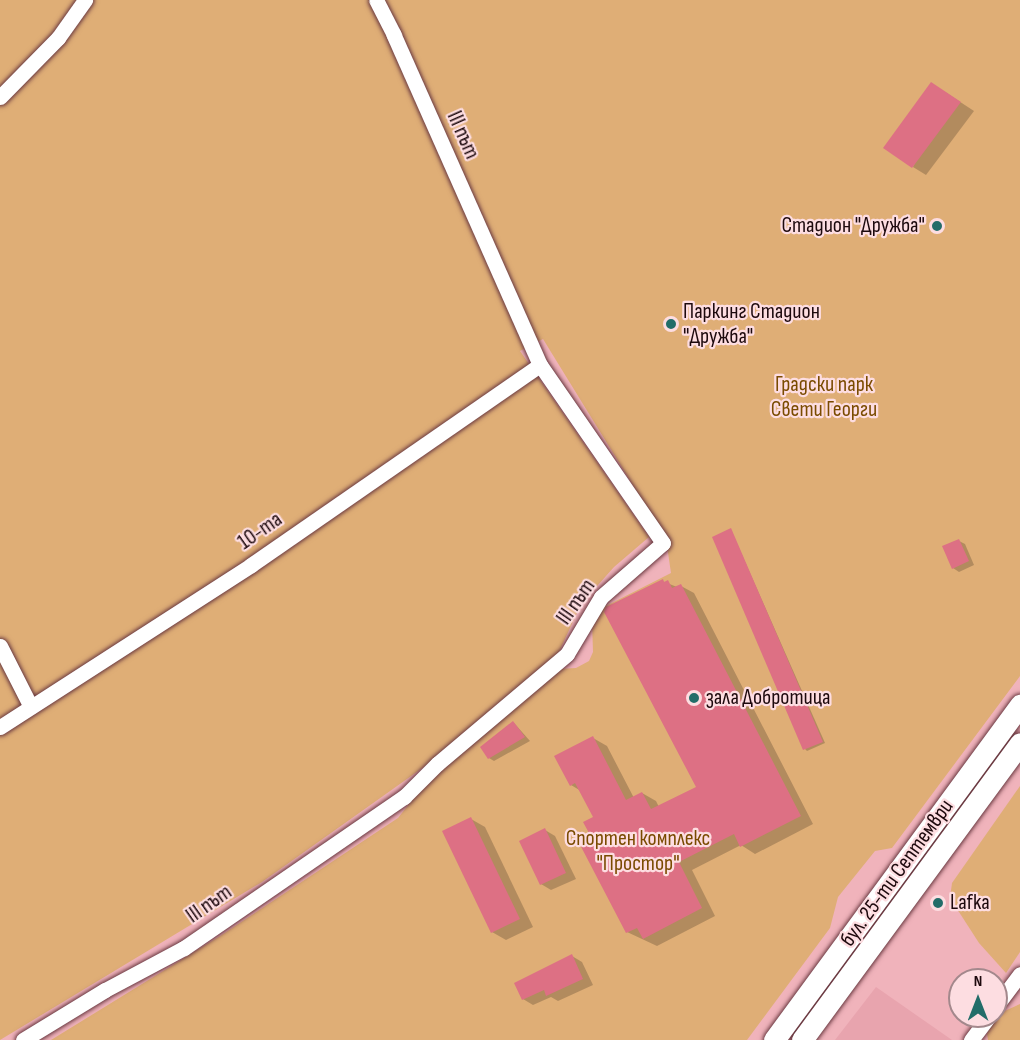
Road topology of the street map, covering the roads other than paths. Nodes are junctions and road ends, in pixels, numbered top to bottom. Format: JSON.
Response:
{"nodes":[{"id":1,"x":85,"y":0,"type":"edge"},
{"id":2,"x":375,"y":0,"type":"edge"},
{"id":3,"x":0,"y":97,"type":"edge"},
{"id":4,"x":540,"y":365,"type":"junction"},
{"id":5,"x":0,"y":646,"type":"edge"},
{"id":6,"x":1020,"y":705,"type":"edge"},
{"id":7,"x":31,"y":707,"type":"junction"},
{"id":8,"x":0,"y":727,"type":"edge"},
{"id":9,"x":1020,"y":742,"type":"edge"},
{"id":10,"x":1020,"y":974,"type":"edge"},
{"id":11,"x":1015,"y":989,"type":"edge"},
{"id":12,"x":789,"y":1021,"type":"junction"},
{"id":13,"x":808,"y":1038,"type":"edge"},
{"id":14,"x":23,"y":1040,"type":"edge"},
{"id":15,"x":774,"y":1040,"type":"edge"}],
"edges":[{"from":1,"to":3,"type":"street"},
{"from":2,"to":4,"type":"street","name":"ІІІ път"},
{"from":4,"to":7,"type":"street","name":"10-та"},
{"from":4,"to":14,"type":"street","name":"ІІІ път"},
{"from":5,"to":7,"type":"street"},
{"from":6,"to":12,"type":"main road","name":"бул. 25-ти Септември"},
{"from":7,"to":8,"type":"street","name":"10-та"},
{"from":9,"to":13,"type":"main road","name":"бул. 25-ти Септември"},
{"from":10,"to":11,"type":"street"},
{"from":12,"to":13,"type":"street"},
{"from":12,"to":15,"type":"main road","name":"бул. 25-ти Септември"}]}
